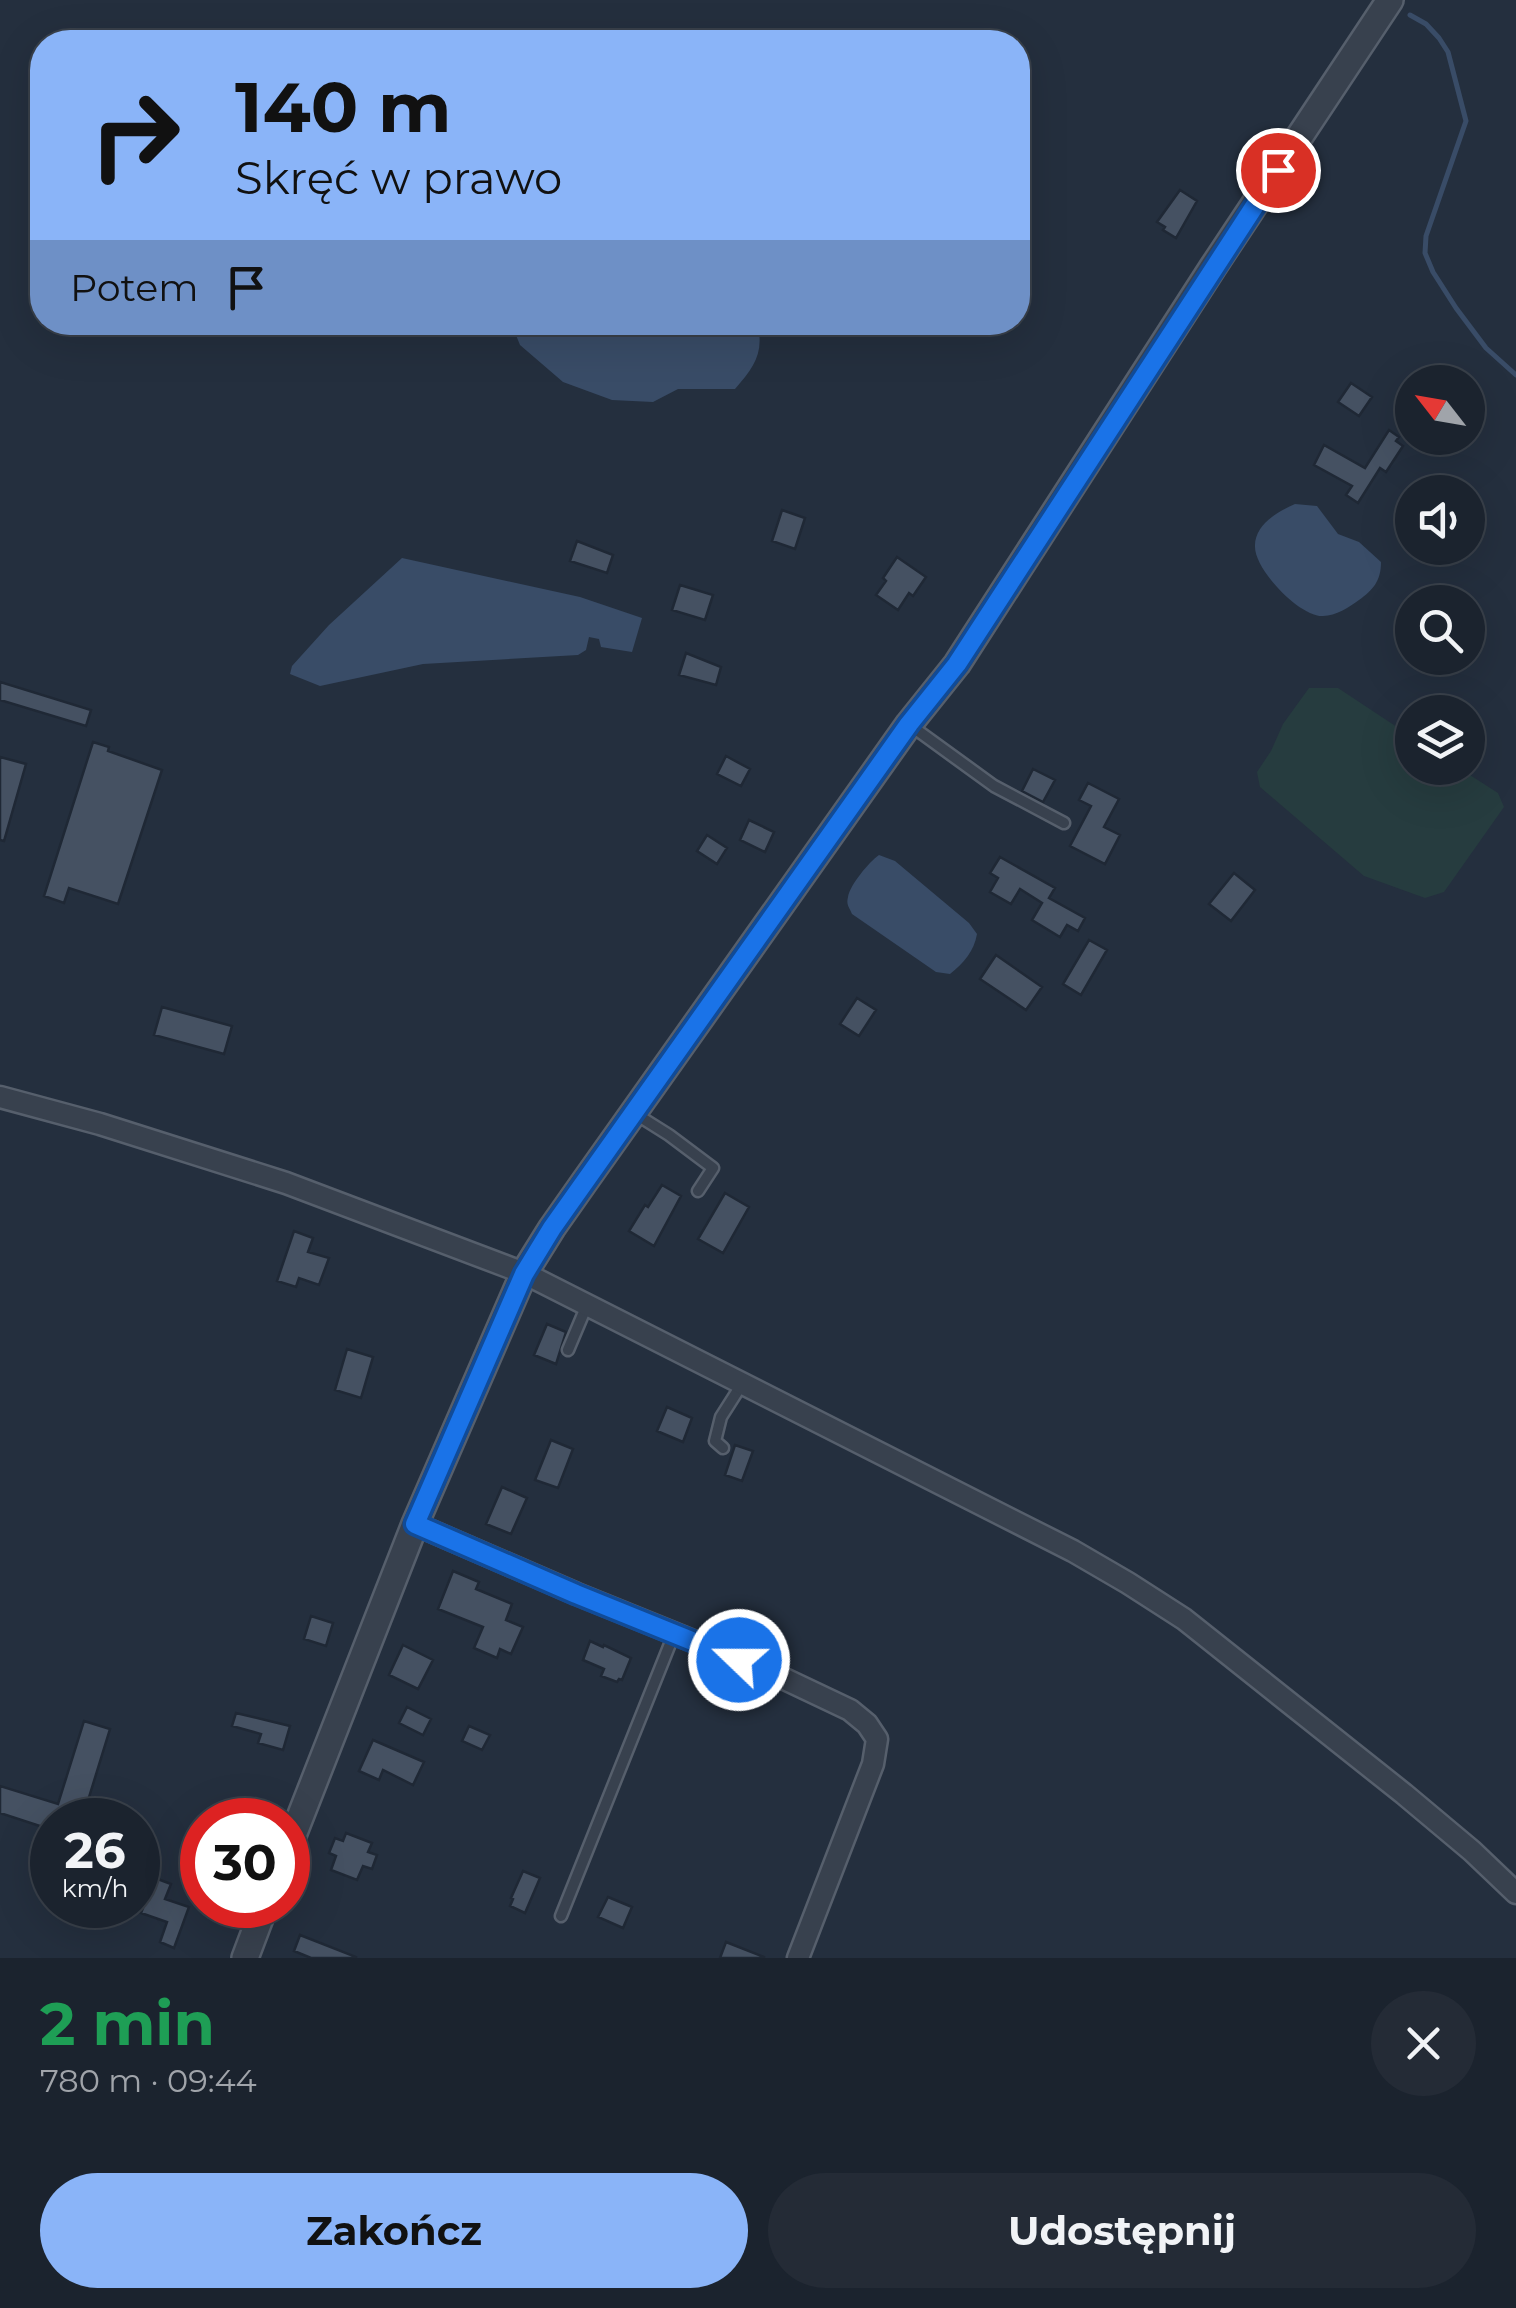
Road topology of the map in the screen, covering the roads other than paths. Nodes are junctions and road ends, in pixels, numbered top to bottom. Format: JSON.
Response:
{"nodes":[{"id":1,"x":1390,"y":0,"type":"edge"},
{"id":2,"x":909,"y":724,"type":"junction"},
{"id":3,"x":1064,"y":823,"type":"dead end"},
{"id":4,"x":0,"y":1097,"type":"edge"},
{"id":5,"x":633,"y":1112,"type":"junction"},
{"id":6,"x":698,"y":1192,"type":"dead end"},
{"id":7,"x":524,"y":1274,"type":"junction"},
{"id":8,"x":587,"y":1305,"type":"junction"},
{"id":9,"x":568,"y":1350,"type":"dead end"},
{"id":10,"x":742,"y":1383,"type":"junction"},
{"id":11,"x":724,"y":1448,"type":"dead end"},
{"id":12,"x":415,"y":1524,"type":"junction"},
{"id":13,"x":674,"y":1634,"type":"junction"},
{"id":14,"x":308,"y":1798,"type":"edge"},
{"id":15,"x":1516,"y":1893,"type":"edge"},
{"id":16,"x":561,"y":1916,"type":"dead end"},
{"id":17,"x":257,"y":1928,"type":"edge"},
{"id":18,"x":245,"y":1958,"type":"edge"},
{"id":19,"x":798,"y":1958,"type":"edge"}],
"edges":[{"from":1,"to":2,"type":"street"},
{"from":2,"to":3,"type":"lane"},
{"from":2,"to":5,"type":"street"},
{"from":4,"to":7,"type":"street"},
{"from":5,"to":6,"type":"lane"},
{"from":5,"to":7,"type":"street"},
{"from":7,"to":8,"type":"street"},
{"from":7,"to":12,"type":"street"},
{"from":8,"to":9,"type":"lane"},
{"from":8,"to":10,"type":"street"},
{"from":10,"to":11,"type":"lane"},
{"from":10,"to":15,"type":"street"},
{"from":12,"to":13,"type":"street"},
{"from":12,"to":14,"type":"street"},
{"from":13,"to":16,"type":"lane"},
{"from":13,"to":19,"type":"street"},
{"from":17,"to":18,"type":"street"}]}
